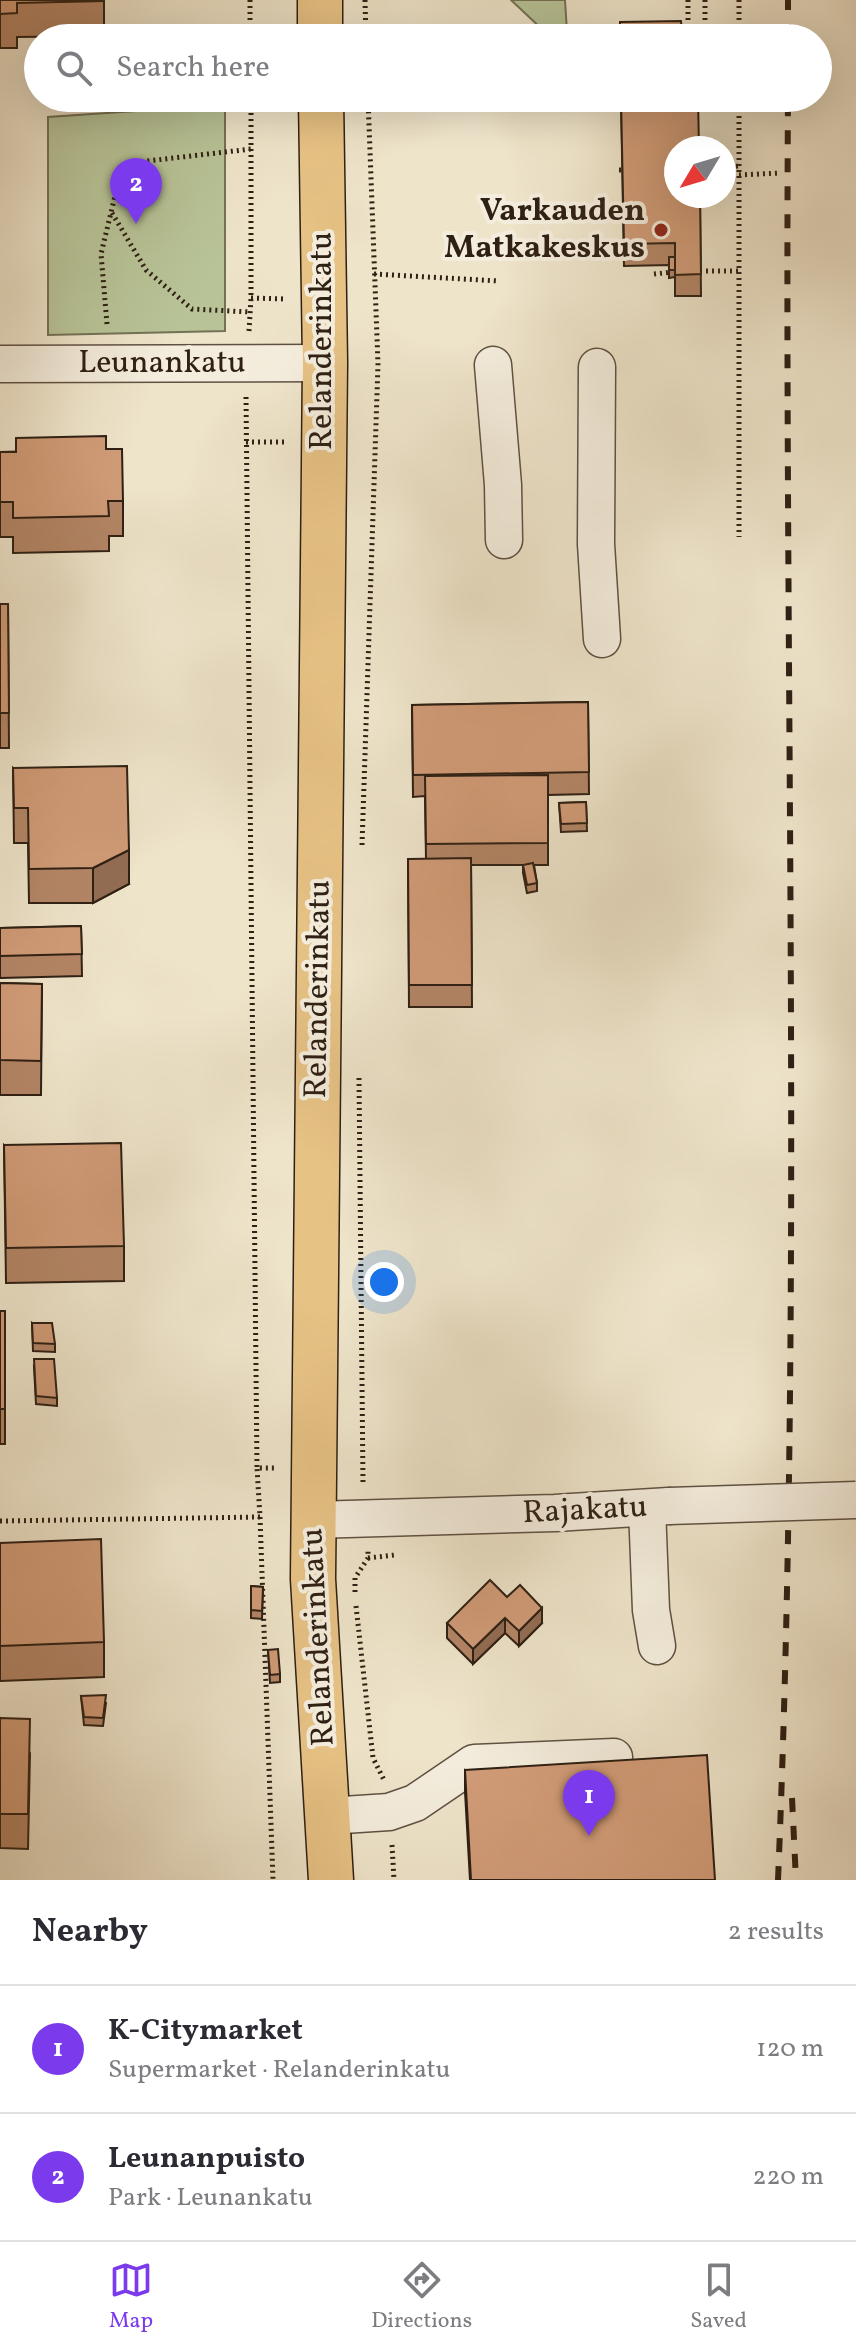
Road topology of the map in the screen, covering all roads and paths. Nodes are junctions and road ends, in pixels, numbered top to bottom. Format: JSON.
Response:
{"nodes":[{"id":1,"x":250,"y":0,"type":"edge"},
{"id":2,"x":320,"y":0,"type":"edge"},
{"id":3,"x":365,"y":0,"type":"edge"},
{"id":4,"x":688,"y":0,"type":"edge"},
{"id":5,"x":705,"y":0,"type":"edge"},
{"id":6,"x":739,"y":0,"type":"edge"},
{"id":7,"x":250,"y":24,"type":"edge"},
{"id":8,"x":320,"y":24,"type":"edge"},
{"id":9,"x":366,"y":24,"type":"edge"},
{"id":10,"x":688,"y":24,"type":"edge"},
{"id":11,"x":705,"y":24,"type":"edge"},
{"id":12,"x":739,"y":24,"type":"edge"},
{"id":13,"x":251,"y":112,"type":"edge"},
{"id":14,"x":321,"y":112,"type":"edge"},
{"id":15,"x":368,"y":112,"type":"edge"},
{"id":16,"x":739,"y":112,"type":"edge"},
{"id":17,"x":251,"y":149,"type":"junction"},
{"id":18,"x":736,"y":166,"type":"edge"},
{"id":19,"x":739,"y":166,"type":"junction"},
{"id":20,"x":781,"y":173,"type":"dead end"},
{"id":21,"x":739,"y":175,"type":"junction"},
{"id":22,"x":111,"y":212,"type":"junction"},
{"id":23,"x":700,"y":271,"type":"edge"},
{"id":24,"x":739,"y":271,"type":"junction"},
{"id":25,"x":675,"y":272,"type":"edge"},
{"id":26,"x":374,"y":274,"type":"junction"},
{"id":27,"x":654,"y":274,"type":"dead end"},
{"id":28,"x":499,"y":281,"type":"dead end"},
{"id":29,"x":250,"y":312,"type":"junction"},
{"id":30,"x":107,"y":324,"type":"dead end"},
{"id":31,"x":325,"y":363,"type":"junction"},
{"id":32,"x":0,"y":364,"type":"edge"},
{"id":33,"x":246,"y":365,"type":"junction"},
{"id":34,"x":493,"y":365,"type":"dead end"},
{"id":35,"x":597,"y":367,"type":"dead end"},
{"id":36,"x":739,"y":537,"type":"dead end"},
{"id":37,"x":504,"y":540,"type":"dead end"},
{"id":38,"x":602,"y":639,"type":"dead end"},
{"id":39,"x":361,"y":860,"type":"dead end"},
{"id":40,"x":359,"y":1068,"type":"dead end"},
{"id":41,"x":257,"y":1468,"type":"junction"},
{"id":42,"x":314,"y":1468,"type":"junction"},
{"id":43,"x":856,"y":1500,"type":"edge"},
{"id":44,"x":658,"y":1507,"type":"junction"},
{"id":45,"x":260,"y":1517,"type":"junction"},
{"id":46,"x":313,"y":1520,"type":"junction"},
{"id":47,"x":0,"y":1521,"type":"edge"},
{"id":48,"x":368,"y":1558,"type":"dead end"},
{"id":49,"x":657,"y":1646,"type":"dead end"},
{"id":50,"x":614,"y":1757,"type":"edge"},
{"id":51,"x":389,"y":1812,"type":"junction"},
{"id":52,"x":328,"y":1816,"type":"junction"},
{"id":53,"x":273,"y":1880,"type":"edge"},
{"id":54,"x":331,"y":1880,"type":"edge"},
{"id":55,"x":394,"y":1880,"type":"edge"}],
"edges":[{"from":1,"to":7,"type":"path"},
{"from":2,"to":8,"type":"main road"},
{"from":3,"to":9,"type":"path"},
{"from":4,"to":10,"type":"path"},
{"from":5,"to":11,"type":"path"},
{"from":6,"to":12,"type":"path"},
{"from":13,"to":17,"type":"path"},
{"from":14,"to":31,"type":"main road","name":"Relanderinkatu"},
{"from":15,"to":26,"type":"path"},
{"from":16,"to":19,"type":"path"},
{"from":17,"to":22,"type":"path"},
{"from":17,"to":29,"type":"path"},
{"from":18,"to":19,"type":"path"},
{"from":19,"to":21,"type":"path"},
{"from":20,"to":21,"type":"path"},
{"from":21,"to":24,"type":"path"},
{"from":22,"to":29,"type":"path"},
{"from":22,"to":30,"type":"path"},
{"from":23,"to":24,"type":"path"},
{"from":24,"to":36,"type":"path"},
{"from":25,"to":27,"type":"path"},
{"from":26,"to":28,"type":"path"},
{"from":26,"to":39,"type":"path"},
{"from":29,"to":33,"type":"path"},
{"from":31,"to":33,"type":"street","name":"Leunankatu"},
{"from":31,"to":42,"type":"main road","name":"Relanderinkatu"},
{"from":32,"to":33,"type":"street","name":"Leunankatu"},
{"from":33,"to":41,"type":"path"},
{"from":34,"to":37,"type":"street"},
{"from":35,"to":38,"type":"street"},
{"from":40,"to":42,"type":"path"},
{"from":41,"to":42,"type":"path"},
{"from":41,"to":45,"type":"path"},
{"from":42,"to":46,"type":"main road","name":"Relanderinkatu"},
{"from":43,"to":44,"type":"street","name":"Rajakatu","bridge":true},
{"from":44,"to":46,"type":"street","name":"Rajakatu"},
{"from":44,"to":49,"type":"street"},
{"from":45,"to":47,"type":"path"},
{"from":45,"to":53,"type":"path"},
{"from":46,"to":52,"type":"main road","name":"Relanderinkatu"},
{"from":48,"to":51,"type":"path"},
{"from":50,"to":51,"type":"street"},
{"from":51,"to":52,"type":"street"},
{"from":51,"to":55,"type":"path"},
{"from":52,"to":54,"type":"main road","name":"Relanderinkatu"}]}
